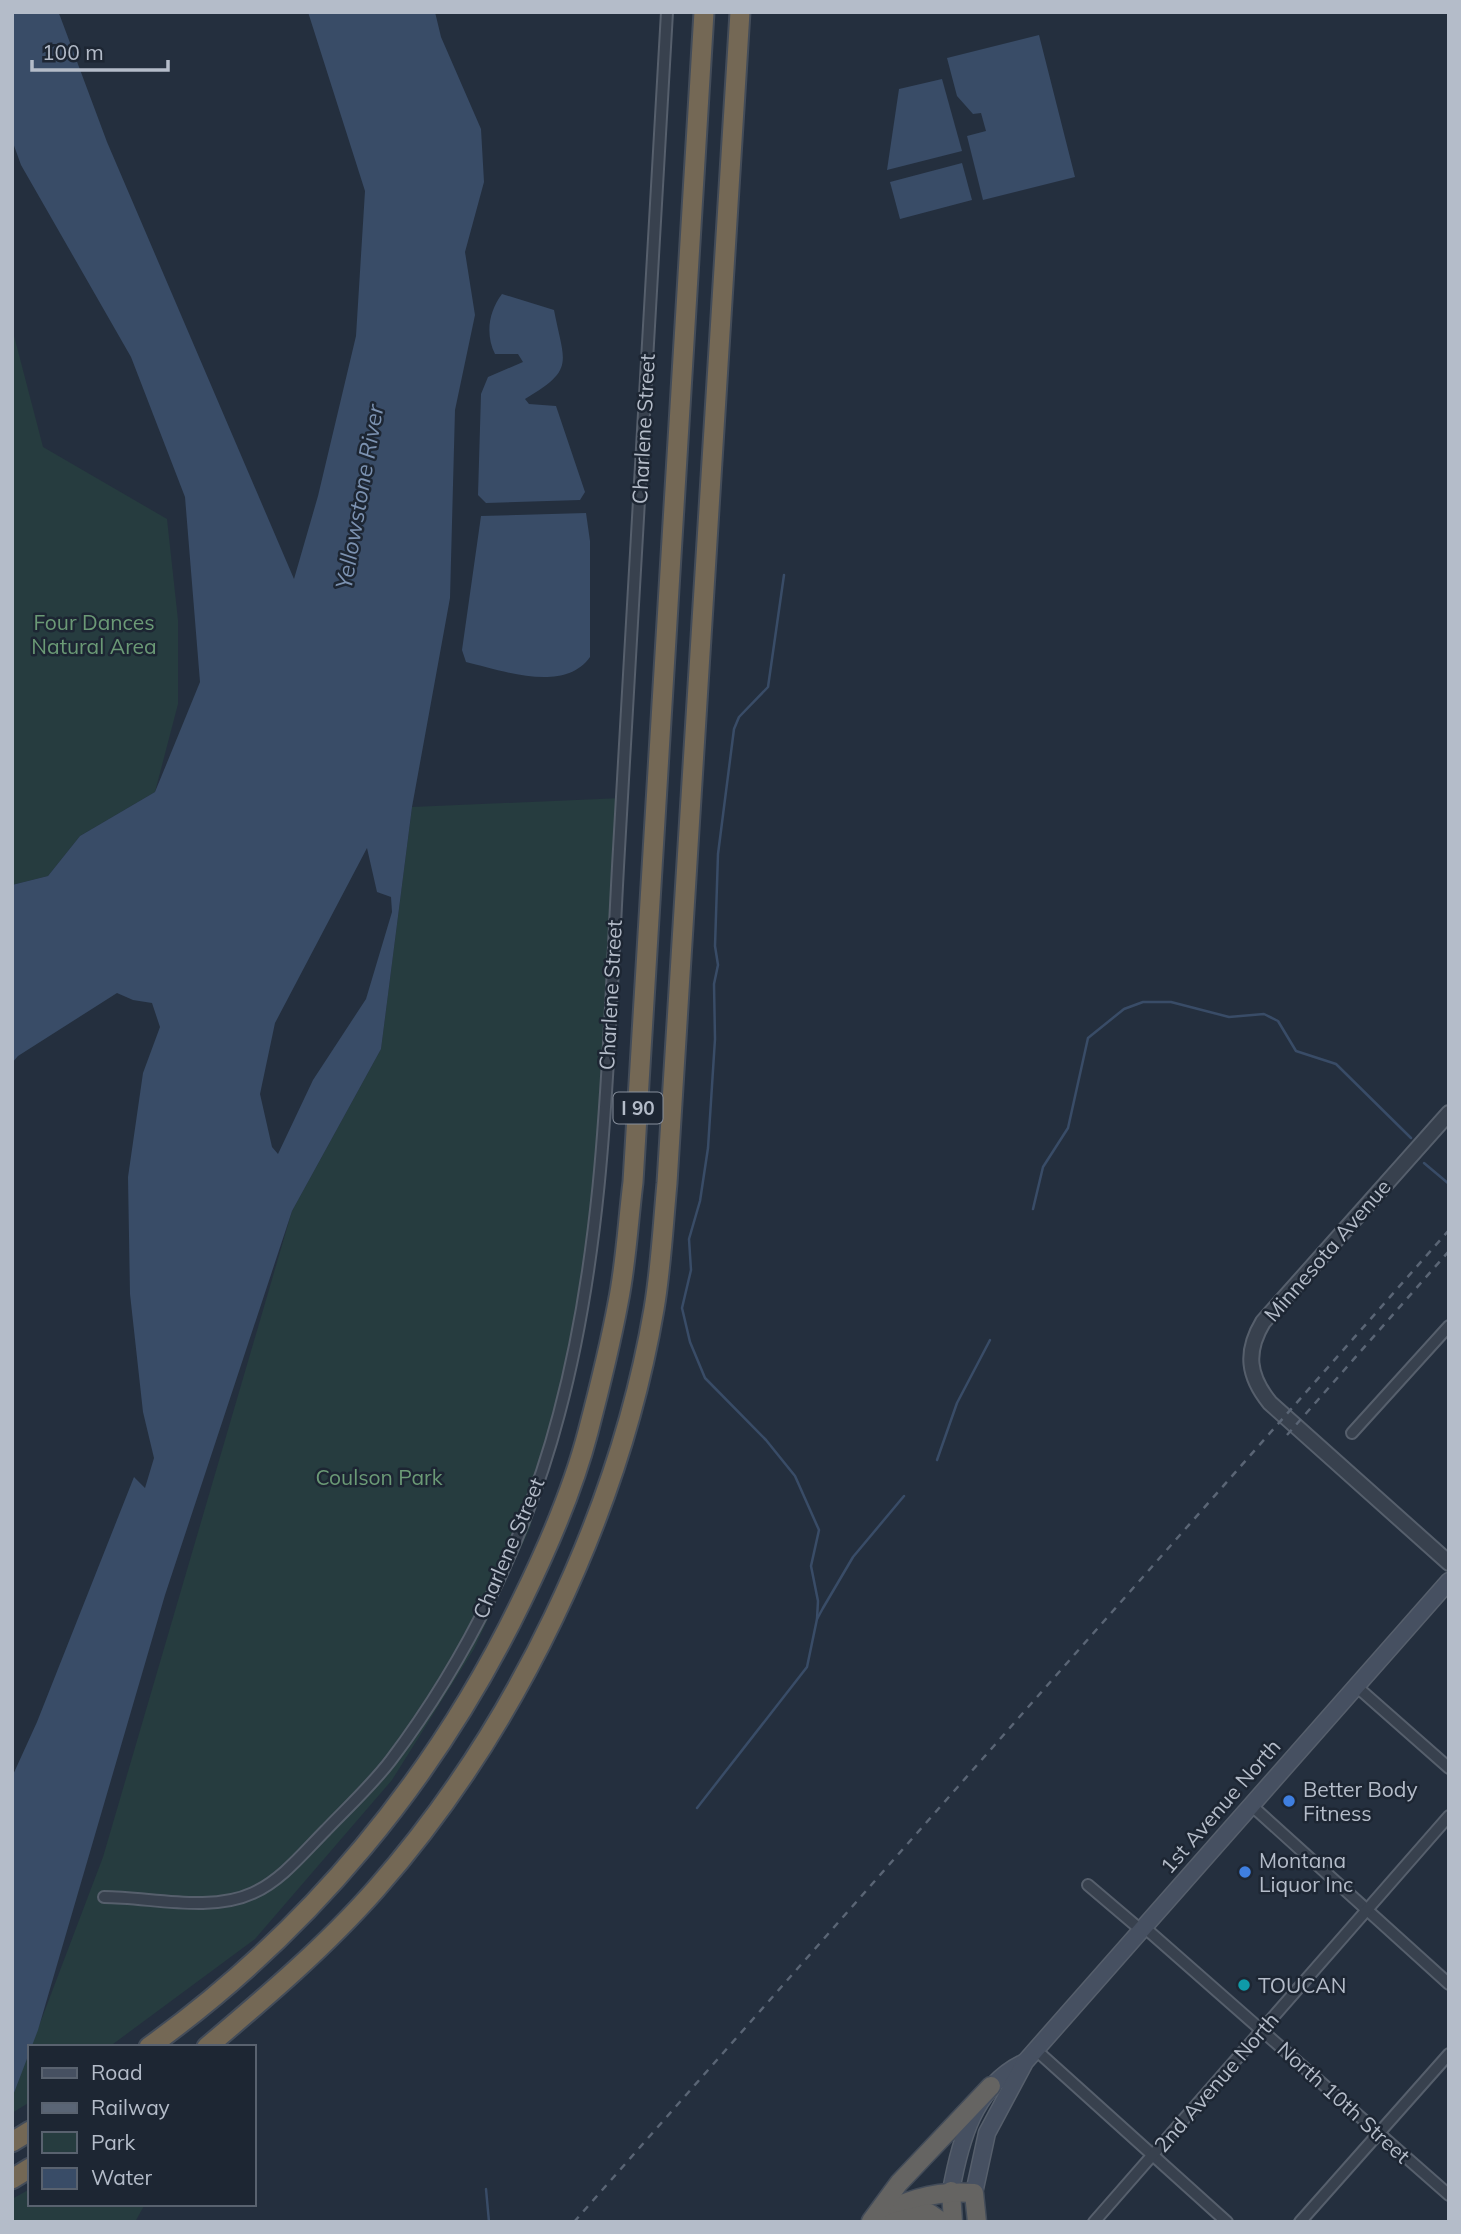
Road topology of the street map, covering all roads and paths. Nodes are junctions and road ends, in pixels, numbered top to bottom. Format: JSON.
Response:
{"nodes":[{"id":1,"x":667,"y":12,"type":"edge"},
{"id":2,"x":704,"y":12,"type":"edge"},
{"id":3,"x":740,"y":12,"type":"edge"},
{"id":4,"x":1449,"y":1113,"type":"edge"},
{"id":5,"x":1449,"y":1326,"type":"edge"},
{"id":6,"x":1352,"y":1433,"type":"dead end"},
{"id":7,"x":1449,"y":1563,"type":"edge"},
{"id":8,"x":1449,"y":1581,"type":"edge"},
{"id":9,"x":1356,"y":1686,"type":"junction"},
{"id":10,"x":1449,"y":1768,"type":"edge"},
{"id":11,"x":1251,"y":1805,"type":"junction"},
{"id":12,"x":1449,"y":1816,"type":"edge"},
{"id":13,"x":1088,"y":1885,"type":"dead end"},
{"id":14,"x":104,"y":1897,"type":"dead end"},
{"id":15,"x":1366,"y":1910,"type":"junction"},
{"id":16,"x":1142,"y":1929,"type":"junction"},
{"id":17,"x":1449,"y":1984,"type":"edge"},
{"id":18,"x":1261,"y":2031,"type":"junction"},
{"id":19,"x":151,"y":2045,"type":"edge"},
{"id":20,"x":208,"y":2045,"type":"edge"},
{"id":21,"x":1449,"y":2054,"type":"edge"},
{"id":22,"x":1030,"y":2056,"type":"junction"},
{"id":23,"x":991,"y":2085,"type":"junction"},
{"id":24,"x":28,"y":2132,"type":"edge"},
{"id":25,"x":1380,"y":2134,"type":"junction"},
{"id":26,"x":12,"y":2142,"type":"edge"},
{"id":27,"x":1151,"y":2157,"type":"junction"},
{"id":28,"x":28,"y":2169,"type":"edge"},
{"id":29,"x":12,"y":2179,"type":"edge"},
{"id":30,"x":951,"y":2191,"type":"junction"},
{"id":31,"x":974,"y":2193,"type":"junction"},
{"id":32,"x":1449,"y":2195,"type":"edge"},
{"id":33,"x":870,"y":2221,"type":"edge"},
{"id":34,"x":894,"y":2222,"type":"edge"},
{"id":35,"x":942,"y":2222,"type":"edge"},
{"id":36,"x":953,"y":2222,"type":"edge"},
{"id":37,"x":976,"y":2222,"type":"edge"},
{"id":38,"x":1094,"y":2222,"type":"edge"},
{"id":39,"x":1227,"y":2222,"type":"edge"},
{"id":40,"x":1300,"y":2222,"type":"edge"}],
"edges":[{"from":1,"to":14,"type":"street","name":"Charlene Street"},
{"from":2,"to":19,"type":"highway","number":"I 90"},
{"from":3,"to":20,"type":"highway","number":"I 90"},
{"from":4,"to":7,"type":"street","name":"Minnesota Avenue"},
{"from":5,"to":6,"type":"street"},
{"from":8,"to":9,"type":"main road","name":"1st Avenue North"},
{"from":9,"to":10,"type":"street"},
{"from":9,"to":11,"type":"main road","name":"1st Avenue North"},
{"from":11,"to":15,"type":"street"},
{"from":11,"to":16,"type":"main road","name":"1st Avenue North"},
{"from":12,"to":15,"type":"street","name":"2nd Avenue North"},
{"from":13,"to":16,"type":"street","name":"North 10th Street"},
{"from":15,"to":17,"type":"street"},
{"from":15,"to":18,"type":"street","name":"2nd Avenue North"},
{"from":16,"to":18,"type":"street","name":"North 10th Street"},
{"from":16,"to":22,"type":"main road","name":"1st Avenue North"},
{"from":18,"to":25,"type":"street","name":"North 10th Street"},
{"from":18,"to":27,"type":"street","name":"2nd Avenue North"},
{"from":21,"to":25,"type":"street"},
{"from":22,"to":23,"type":"main road","name":"1st Avenue North"},
{"from":22,"to":27,"type":"street"},
{"from":22,"to":31,"type":"main road","name":"1st Avenue North"},
{"from":23,"to":30,"type":"main road","name":"1st Avenue North"},
{"from":23,"to":33,"type":"highway"},
{"from":24,"to":26,"type":"highway"},
{"from":25,"to":32,"type":"street","name":"North 10th Street"},
{"from":25,"to":40,"type":"street"},
{"from":27,"to":38,"type":"street","name":"2nd Avenue North"},
{"from":27,"to":39,"type":"street"},
{"from":28,"to":29,"type":"highway"},
{"from":30,"to":31,"type":"highway"},
{"from":30,"to":33,"type":"highway"},
{"from":30,"to":36,"type":"highway","name":"1st Avenue North"},
{"from":31,"to":37,"type":"highway"},
{"from":34,"to":35,"type":"highway"}]}
